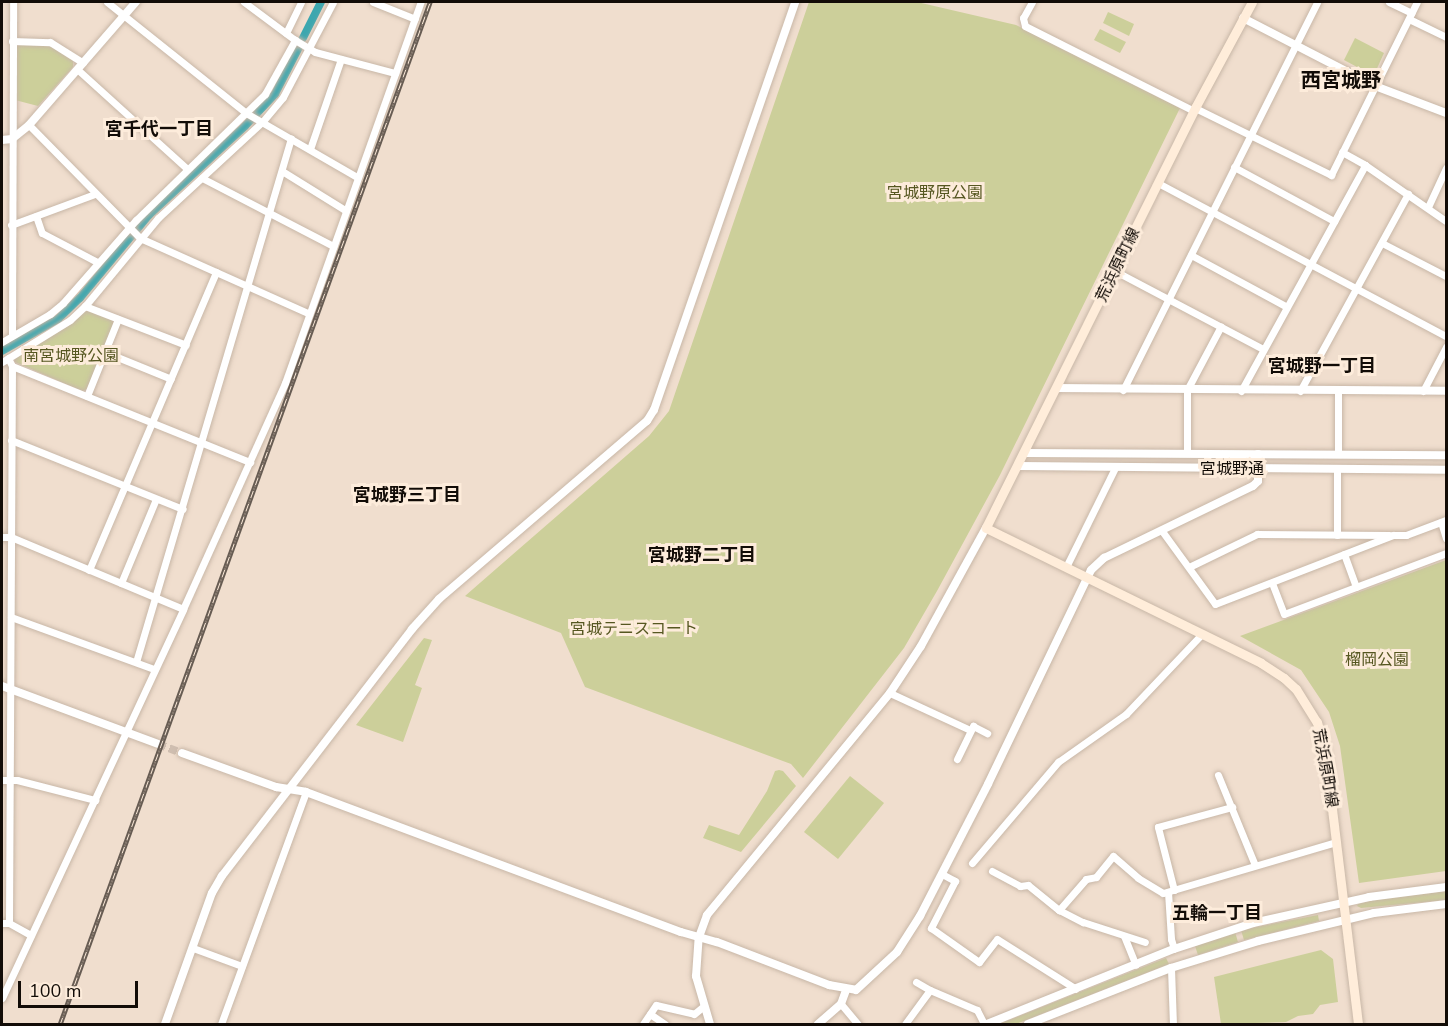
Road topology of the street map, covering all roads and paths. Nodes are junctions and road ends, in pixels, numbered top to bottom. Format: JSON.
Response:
{"nodes":[{"id":1,"x":13,"y":2,"type":"edge"},
{"id":2,"x":107,"y":2,"type":"edge"},
{"id":3,"x":136,"y":2,"type":"edge"},
{"id":4,"x":244,"y":2,"type":"edge"},
{"id":5,"x":301,"y":2,"type":"edge"},
{"id":6,"x":333,"y":2,"type":"edge"},
{"id":7,"x":373,"y":2,"type":"edge"},
{"id":8,"x":421,"y":2,"type":"edge"},
{"id":9,"x":795,"y":2,"type":"edge"},
{"id":10,"x":1032,"y":2,"type":"edge"},
{"id":11,"x":1252,"y":2,"type":"edge"},
{"id":12,"x":1317,"y":2,"type":"edge"},
{"id":13,"x":1389,"y":2,"type":"edge"},
{"id":14,"x":1417,"y":2,"type":"edge"},
{"id":15,"x":124,"y":15,"type":"junction"},
{"id":16,"x":1410,"y":16,"type":"junction"},
{"id":17,"x":1243,"y":18,"type":"junction"},
{"id":18,"x":415,"y":19,"type":"junction"},
{"id":19,"x":286,"y":33,"type":"junction"},
{"id":20,"x":1446,"y":37,"type":"edge"},
{"id":21,"x":295,"y":40,"type":"junction"},
{"id":22,"x":12,"y":41,"type":"junction"},
{"id":23,"x":1296,"y":45,"type":"junction"},
{"id":24,"x":309,"y":49,"type":"junction"},
{"id":25,"x":341,"y":59,"type":"junction"},
{"id":26,"x":80,"y":66,"type":"junction"},
{"id":27,"x":395,"y":73,"type":"junction"},
{"id":28,"x":1375,"y":86,"type":"junction"},
{"id":29,"x":1195,"y":110,"type":"junction"},
{"id":30,"x":1446,"y":113,"type":"edge"},
{"id":31,"x":254,"y":117,"type":"junction"},
{"id":32,"x":29,"y":125,"type":"junction"},
{"id":33,"x":1250,"y":135,"type":"junction"},
{"id":34,"x":291,"y":138,"type":"junction"},
{"id":35,"x":12,"y":139,"type":"junction"},
{"id":36,"x":2,"y":140,"type":"edge"},
{"id":37,"x":310,"y":149,"type":"junction"},
{"id":38,"x":1342,"y":152,"type":"junction"},
{"id":39,"x":1365,"y":165,"type":"junction"},
{"id":40,"x":1234,"y":167,"type":"junction"},
{"id":41,"x":186,"y":168,"type":"junction"},
{"id":42,"x":282,"y":171,"type":"junction"},
{"id":43,"x":1446,"y":171,"type":"edge"},
{"id":44,"x":357,"y":177,"type":"junction"},
{"id":45,"x":202,"y":178,"type":"junction"},
{"id":46,"x":1158,"y":183,"type":"junction"},
{"id":47,"x":95,"y":194,"type":"junction"},
{"id":48,"x":1408,"y":194,"type":"junction"},
{"id":49,"x":1428,"y":207,"type":"junction"},
{"id":50,"x":345,"y":210,"type":"junction"},
{"id":51,"x":1213,"y":210,"type":"junction"},
{"id":52,"x":270,"y":213,"type":"junction"},
{"id":53,"x":36,"y":216,"type":"junction"},
{"id":54,"x":1334,"y":221,"type":"junction"},
{"id":55,"x":1446,"y":221,"type":"edge"},
{"id":56,"x":11,"y":225,"type":"junction"},
{"id":57,"x":134,"y":233,"type":"junction"},
{"id":58,"x":1382,"y":243,"type":"junction"},
{"id":59,"x":333,"y":246,"type":"junction"},
{"id":60,"x":1191,"y":255,"type":"junction"},
{"id":61,"x":97,"y":262,"type":"junction"},
{"id":62,"x":1311,"y":264,"type":"junction"},
{"id":63,"x":1115,"y":271,"type":"junction"},
{"id":64,"x":216,"y":272,"type":"junction"},
{"id":65,"x":1446,"y":276,"type":"edge"},
{"id":66,"x":249,"y":287,"type":"junction"},
{"id":67,"x":1356,"y":288,"type":"junction"},
{"id":68,"x":11,"y":289,"type":"junction"},
{"id":69,"x":2,"y":290,"type":"edge"},
{"id":70,"x":1169,"y":299,"type":"junction"},
{"id":71,"x":85,"y":306,"type":"junction"},
{"id":72,"x":1287,"y":307,"type":"junction"},
{"id":73,"x":308,"y":313,"type":"junction"},
{"id":74,"x":118,"y":319,"type":"junction"},
{"id":75,"x":1221,"y":327,"type":"junction"},
{"id":76,"x":12,"y":335,"type":"junction"},
{"id":77,"x":1446,"y":336,"type":"edge"},
{"id":78,"x":2,"y":342,"type":"edge"},
{"id":79,"x":186,"y":345,"type":"junction"},
{"id":80,"x":1446,"y":347,"type":"edge"},
{"id":81,"x":1263,"y":349,"type":"junction"},
{"id":82,"x":105,"y":352,"type":"junction"},
{"id":83,"x":5,"y":360,"type":"edge"},
{"id":84,"x":12,"y":366,"type":"junction"},
{"id":85,"x":171,"y":379,"type":"junction"},
{"id":86,"x":1057,"y":388,"type":"junction"},
{"id":87,"x":1123,"y":390,"type":"junction"},
{"id":88,"x":1187,"y":390,"type":"junction"},
{"id":89,"x":1241,"y":391,"type":"junction"},
{"id":90,"x":1300,"y":391,"type":"junction"},
{"id":91,"x":1338,"y":391,"type":"junction"},
{"id":92,"x":1423,"y":391,"type":"junction"},
{"id":93,"x":1446,"y":391,"type":"edge"},
{"id":94,"x":87,"y":396,"type":"junction"},
{"id":95,"x":152,"y":423,"type":"junction"},
{"id":96,"x":11,"y":440,"type":"junction"},
{"id":97,"x":202,"y":443,"type":"junction"},
{"id":98,"x":1024,"y":453,"type":"junction"},
{"id":99,"x":1187,"y":453,"type":"junction"},
{"id":100,"x":1258,"y":454,"type":"junction"},
{"id":101,"x":1338,"y":454,"type":"junction"},
{"id":102,"x":1446,"y":456,"type":"edge"},
{"id":103,"x":250,"y":462,"type":"junction"},
{"id":104,"x":1018,"y":466,"type":"junction"},
{"id":105,"x":1115,"y":468,"type":"junction"},
{"id":106,"x":1258,"y":469,"type":"junction"},
{"id":107,"x":1337,"y":470,"type":"junction"},
{"id":108,"x":1446,"y":470,"type":"edge"},
{"id":109,"x":126,"y":486,"type":"junction"},
{"id":110,"x":156,"y":499,"type":"junction"},
{"id":111,"x":183,"y":509,"type":"junction"},
{"id":112,"x":1444,"y":521,"type":"edge"},
{"id":113,"x":986,"y":528,"type":"junction"},
{"id":114,"x":1162,"y":531,"type":"junction"},
{"id":115,"x":1337,"y":535,"type":"junction"},
{"id":116,"x":1393,"y":535,"type":"junction"},
{"id":117,"x":2,"y":537,"type":"edge"},
{"id":118,"x":11,"y":537,"type":"junction"},
{"id":119,"x":1446,"y":538,"type":"edge"},
{"id":120,"x":1446,"y":553,"type":"edge"},
{"id":121,"x":1344,"y":554,"type":"junction"},
{"id":122,"x":1066,"y":567,"type":"junction"},
{"id":123,"x":1189,"y":567,"type":"junction"},
{"id":124,"x":89,"y":570,"type":"junction"},
{"id":125,"x":1086,"y":577,"type":"junction"},
{"id":126,"x":121,"y":583,"type":"junction"},
{"id":127,"x":1272,"y":583,"type":"junction"},
{"id":128,"x":1356,"y":586,"type":"junction"},
{"id":129,"x":156,"y":598,"type":"junction"},
{"id":130,"x":183,"y":609,"type":"junction"},
{"id":131,"x":11,"y":617,"type":"junction"},
{"id":132,"x":1202,"y":634,"type":"junction"},
{"id":133,"x":136,"y":662,"type":"junction"},
{"id":134,"x":154,"y":669,"type":"junction"},
{"id":135,"x":5,"y":687,"type":"edge"},
{"id":136,"x":890,"y":693,"type":"junction"},
{"id":137,"x":970,"y":730,"type":"junction"},
{"id":138,"x":127,"y":731,"type":"junction"},
{"id":139,"x":987,"y":733,"type":"dead end"},
{"id":140,"x":158,"y":744,"type":"tunnel mouth"},
{"id":141,"x":182,"y":753,"type":"tunnel mouth"},
{"id":142,"x":957,"y":759,"type":"dead end"},
{"id":143,"x":1218,"y":775,"type":"dead end"},
{"id":144,"x":5,"y":780,"type":"edge"},
{"id":145,"x":288,"y":788,"type":"junction"},
{"id":146,"x":306,"y":792,"type":"junction"},
{"id":147,"x":95,"y":800,"type":"junction"},
{"id":148,"x":1232,"y":807,"type":"junction"},
{"id":149,"x":1336,"y":842,"type":"junction"},
{"id":150,"x":972,"y":863,"type":"dead end"},
{"id":151,"x":1255,"y":865,"type":"junction"},
{"id":152,"x":992,"y":871,"type":"dead end"},
{"id":153,"x":942,"y":874,"type":"junction"},
{"id":154,"x":1446,"y":887,"type":"edge"},
{"id":155,"x":1171,"y":891,"type":"junction"},
{"id":156,"x":1344,"y":902,"type":"junction"},
{"id":157,"x":1446,"y":904,"type":"edge"},
{"id":158,"x":1059,"y":910,"type":"junction"},
{"id":159,"x":1346,"y":919,"type":"junction"},
{"id":160,"x":5,"y":923,"type":"edge"},
{"id":161,"x":31,"y":935,"type":"junction"},
{"id":162,"x":1124,"y":936,"type":"junction"},
{"id":163,"x":699,"y":937,"type":"junction"},
{"id":164,"x":1145,"y":942,"type":"dead end"},
{"id":165,"x":193,"y":948,"type":"junction"},
{"id":166,"x":1174,"y":949,"type":"junction"},
{"id":167,"x":1136,"y":965,"type":"junction"},
{"id":168,"x":243,"y":966,"type":"junction"},
{"id":169,"x":1171,"y":968,"type":"junction"},
{"id":170,"x":916,"y":982,"type":"dead end"},
{"id":171,"x":1076,"y":989,"type":"junction"},
{"id":172,"x":846,"y":990,"type":"junction"},
{"id":173,"x":930,"y":990,"type":"junction"},
{"id":174,"x":2,"y":998,"type":"edge"},
{"id":175,"x":842,"y":1004,"type":"junction"},
{"id":176,"x":704,"y":1006,"type":"junction"},
{"id":177,"x":650,"y":1014,"type":"junction"},
{"id":178,"x":1039,"y":1022,"type":"edge"},
{"id":179,"x":165,"y":1024,"type":"edge"},
{"id":180,"x":221,"y":1024,"type":"edge"},
{"id":181,"x":643,"y":1024,"type":"edge"},
{"id":182,"x":665,"y":1024,"type":"edge"},
{"id":183,"x":710,"y":1024,"type":"edge"},
{"id":184,"x":818,"y":1024,"type":"edge"},
{"id":185,"x":858,"y":1024,"type":"edge"},
{"id":186,"x":905,"y":1024,"type":"edge"},
{"id":187,"x":986,"y":1024,"type":"edge"},
{"id":188,"x":1028,"y":1024,"type":"edge"},
{"id":189,"x":1173,"y":1024,"type":"edge"},
{"id":190,"x":1358,"y":1024,"type":"edge"}],
"edges":[{"from":1,"to":22,"type":"street"},
{"from":2,"to":15,"type":"street"},
{"from":3,"to":15,"type":"street"},
{"from":4,"to":19,"type":"street"},
{"from":5,"to":19,"type":"street"},
{"from":6,"to":24,"type":"street"},
{"from":7,"to":18,"type":"street"},
{"from":8,"to":18,"type":"street"},
{"from":9,"to":145,"type":"street"},
{"from":10,"to":29,"type":"street"},
{"from":11,"to":17,"type":"main road","name":"荒浜原町線"},
{"from":12,"to":23,"type":"street"},
{"from":13,"to":16,"type":"street"},
{"from":14,"to":16,"type":"street"},
{"from":15,"to":26,"type":"street"},
{"from":15,"to":31,"type":"street"},
{"from":16,"to":20,"type":"street"},
{"from":16,"to":28,"type":"street"},
{"from":17,"to":23,"type":"street"},
{"from":17,"to":29,"type":"main road","name":"荒浜原町線"},
{"from":18,"to":27,"type":"street"},
{"from":19,"to":21,"type":"street"},
{"from":21,"to":24,"type":"street"},
{"from":21,"to":31,"type":"street"},
{"from":22,"to":26,"type":"street"},
{"from":22,"to":35,"type":"street"},
{"from":23,"to":28,"type":"street"},
{"from":23,"to":33,"type":"street"},
{"from":24,"to":25,"type":"street"},
{"from":24,"to":31,"type":"street"},
{"from":25,"to":27,"type":"street"},
{"from":25,"to":37,"type":"street"},
{"from":26,"to":32,"type":"street"},
{"from":26,"to":41,"type":"street"},
{"from":27,"to":44,"type":"street"},
{"from":28,"to":30,"type":"street"},
{"from":28,"to":38,"type":"street"},
{"from":29,"to":33,"type":"street"},
{"from":29,"to":46,"type":"main road","name":"荒浜原町線"},
{"from":31,"to":34,"type":"street"},
{"from":31,"to":41,"type":"street"},
{"from":31,"to":45,"type":"street"},
{"from":32,"to":35,"type":"street"},
{"from":32,"to":47,"type":"street"},
{"from":33,"to":38,"type":"street"},
{"from":33,"to":40,"type":"street"},
{"from":34,"to":37,"type":"street"},
{"from":34,"to":42,"type":"street"},
{"from":35,"to":36,"type":"street"},
{"from":35,"to":56,"type":"street"},
{"from":37,"to":44,"type":"street"},
{"from":38,"to":39,"type":"street"},
{"from":39,"to":48,"type":"street"},
{"from":39,"to":54,"type":"street"},
{"from":40,"to":51,"type":"street"},
{"from":40,"to":54,"type":"street"},
{"from":41,"to":57,"type":"street"},
{"from":42,"to":50,"type":"street"},
{"from":42,"to":52,"type":"street"},
{"from":43,"to":49,"type":"street"},
{"from":44,"to":50,"type":"street"},
{"from":45,"to":52,"type":"street"},
{"from":45,"to":57,"type":"street"},
{"from":46,"to":51,"type":"street"},
{"from":46,"to":63,"type":"main road","name":"荒浜原町線"},
{"from":47,"to":53,"type":"street"},
{"from":47,"to":57,"type":"street"},
{"from":48,"to":49,"type":"street"},
{"from":48,"to":58,"type":"street"},
{"from":49,"to":55,"type":"street"},
{"from":50,"to":59,"type":"street"},
{"from":51,"to":60,"type":"street"},
{"from":51,"to":62,"type":"street"},
{"from":52,"to":59,"type":"street"},
{"from":52,"to":66,"type":"street"},
{"from":53,"to":56,"type":"street"},
{"from":53,"to":61,"type":"street"},
{"from":54,"to":62,"type":"street"},
{"from":56,"to":68,"type":"street"},
{"from":57,"to":61,"type":"street"},
{"from":57,"to":64,"type":"street"},
{"from":57,"to":71,"type":"street"},
{"from":58,"to":65,"type":"street"},
{"from":58,"to":67,"type":"street"},
{"from":59,"to":73,"type":"street"},
{"from":60,"to":70,"type":"street"},
{"from":60,"to":72,"type":"street"},
{"from":61,"to":76,"type":"street"},
{"from":62,"to":67,"type":"street"},
{"from":62,"to":72,"type":"street"},
{"from":63,"to":70,"type":"street"},
{"from":63,"to":86,"type":"main road","name":"荒浜原町線"},
{"from":64,"to":66,"type":"street"},
{"from":64,"to":79,"type":"street"},
{"from":66,"to":73,"type":"street"},
{"from":66,"to":97,"type":"street"},
{"from":67,"to":77,"type":"street"},
{"from":67,"to":90,"type":"street"},
{"from":68,"to":69,"type":"street"},
{"from":68,"to":76,"type":"street"},
{"from":70,"to":75,"type":"street"},
{"from":70,"to":87,"type":"street"},
{"from":71,"to":74,"type":"street"},
{"from":71,"to":83,"type":"street"},
{"from":72,"to":81,"type":"street"},
{"from":73,"to":103,"type":"street"},
{"from":74,"to":79,"type":"street"},
{"from":74,"to":82,"type":"street"},
{"from":75,"to":81,"type":"street"},
{"from":75,"to":88,"type":"street"},
{"from":76,"to":78,"type":"street"},
{"from":79,"to":85,"type":"street"},
{"from":80,"to":92,"type":"street"},
{"from":81,"to":89,"type":"street"},
{"from":82,"to":85,"type":"street"},
{"from":82,"to":94,"type":"street"},
{"from":83,"to":84,"type":"street"},
{"from":84,"to":94,"type":"street"},
{"from":84,"to":96,"type":"street"},
{"from":85,"to":95,"type":"street"},
{"from":86,"to":87,"type":"street"},
{"from":86,"to":98,"type":"main road","name":"荒浜原町線"},
{"from":87,"to":88,"type":"street"},
{"from":88,"to":89,"type":"street"},
{"from":88,"to":99,"type":"street"},
{"from":89,"to":90,"type":"street"},
{"from":90,"to":91,"type":"street"},
{"from":91,"to":92,"type":"street"},
{"from":91,"to":101,"type":"street"},
{"from":92,"to":93,"type":"street"},
{"from":94,"to":95,"type":"street"},
{"from":95,"to":97,"type":"street"},
{"from":95,"to":109,"type":"street"},
{"from":96,"to":109,"type":"street"},
{"from":96,"to":118,"type":"street"},
{"from":97,"to":103,"type":"street"},
{"from":97,"to":111,"type":"street"},
{"from":98,"to":99,"type":"street","name":"宮城野通"},
{"from":98,"to":104,"type":"main road","name":"荒浜原町線"},
{"from":99,"to":100,"type":"street","name":"宮城野通"},
{"from":100,"to":101,"type":"street","name":"宮城野通"},
{"from":100,"to":106,"type":"street"},
{"from":101,"to":102,"type":"street","name":"宮城野通"},
{"from":103,"to":130,"type":"street"},
{"from":104,"to":105,"type":"street","name":"宮城野通"},
{"from":104,"to":113,"type":"main road","name":"荒浜原町線"},
{"from":105,"to":106,"type":"street","name":"宮城野通"},
{"from":105,"to":122,"type":"street"},
{"from":106,"to":107,"type":"street","name":"宮城野通"},
{"from":106,"to":114,"type":"street"},
{"from":107,"to":108,"type":"street","name":"宮城野通"},
{"from":107,"to":115,"type":"street"},
{"from":109,"to":110,"type":"street"},
{"from":109,"to":124,"type":"street"},
{"from":110,"to":111,"type":"street"},
{"from":110,"to":126,"type":"street"},
{"from":111,"to":129,"type":"street"},
{"from":112,"to":116,"type":"street"},
{"from":112,"to":119,"type":"street"},
{"from":113,"to":122,"type":"main road","name":"荒浜原町線"},
{"from":113,"to":136,"type":"street"},
{"from":114,"to":123,"type":"street"},
{"from":114,"to":125,"type":"street"},
{"from":115,"to":116,"type":"street"},
{"from":115,"to":123,"type":"street"},
{"from":116,"to":121,"type":"street"},
{"from":117,"to":118,"type":"street"},
{"from":118,"to":124,"type":"street"},
{"from":118,"to":131,"type":"street"},
{"from":120,"to":128,"type":"street"},
{"from":121,"to":127,"type":"street"},
{"from":121,"to":128,"type":"street"},
{"from":122,"to":125,"type":"main road","name":"荒浜原町線"},
{"from":123,"to":127,"type":"street"},
{"from":124,"to":126,"type":"street"},
{"from":125,"to":132,"type":"main road","name":"荒浜原町線"},
{"from":125,"to":153,"type":"street"},
{"from":126,"to":129,"type":"street"},
{"from":127,"to":128,"type":"street"},
{"from":129,"to":130,"type":"street"},
{"from":129,"to":133,"type":"street"},
{"from":130,"to":134,"type":"street"},
{"from":131,"to":133,"type":"street"},
{"from":131,"to":135,"type":"street"},
{"from":132,"to":149,"type":"main road","name":"荒浜原町線"},
{"from":132,"to":150,"type":"street"},
{"from":133,"to":134,"type":"street"},
{"from":134,"to":138,"type":"street"},
{"from":135,"to":138,"type":"street"},
{"from":135,"to":144,"type":"street"},
{"from":136,"to":137,"type":"street"},
{"from":136,"to":163,"type":"street"},
{"from":137,"to":139,"type":"street"},
{"from":137,"to":142,"type":"street"},
{"from":138,"to":140,"type":"street"},
{"from":138,"to":147,"type":"street"},
{"from":141,"to":145,"type":"street"},
{"from":143,"to":148,"type":"street"},
{"from":144,"to":147,"type":"street"},
{"from":144,"to":160,"type":"street"},
{"from":145,"to":146,"type":"street"},
{"from":145,"to":165,"type":"street"},
{"from":146,"to":163,"type":"street"},
{"from":146,"to":168,"type":"street"},
{"from":147,"to":161,"type":"street"},
{"from":148,"to":151,"type":"street"},
{"from":148,"to":155,"type":"street"},
{"from":149,"to":151,"type":"street"},
{"from":149,"to":156,"type":"main road","name":"荒浜原町線"},
{"from":151,"to":155,"type":"street"},
{"from":152,"to":158,"type":"street"},
{"from":153,"to":171,"type":"street"},
{"from":153,"to":172,"type":"street"},
{"from":154,"to":156,"type":"street"},
{"from":155,"to":158,"type":"street"},
{"from":155,"to":166,"type":"street"},
{"from":156,"to":159,"type":"main road","name":"荒浜原町線"},
{"from":156,"to":166,"type":"street"},
{"from":157,"to":159,"type":"street"},
{"from":158,"to":162,"type":"street"},
{"from":159,"to":169,"type":"street"},
{"from":159,"to":190,"type":"main road","name":"荒浜原町線"},
{"from":160,"to":161,"type":"street"},
{"from":161,"to":174,"type":"street"},
{"from":162,"to":164,"type":"street"},
{"from":162,"to":167,"type":"street"},
{"from":163,"to":172,"type":"street"},
{"from":163,"to":176,"type":"street"},
{"from":165,"to":168,"type":"street"},
{"from":165,"to":179,"type":"street"},
{"from":166,"to":167,"type":"street"},
{"from":167,"to":171,"type":"street"},
{"from":168,"to":180,"type":"street"},
{"from":169,"to":178,"type":"street"},
{"from":169,"to":189,"type":"street"},
{"from":170,"to":173,"type":"street"},
{"from":171,"to":187,"type":"street"},
{"from":172,"to":175,"type":"street"},
{"from":173,"to":186,"type":"street"},
{"from":173,"to":187,"type":"street"},
{"from":175,"to":184,"type":"street"},
{"from":175,"to":185,"type":"street"},
{"from":176,"to":177,"type":"street"},
{"from":176,"to":183,"type":"street"},
{"from":177,"to":181,"type":"street"},
{"from":177,"to":182,"type":"street"},
{"from":178,"to":188,"type":"street"}]}
